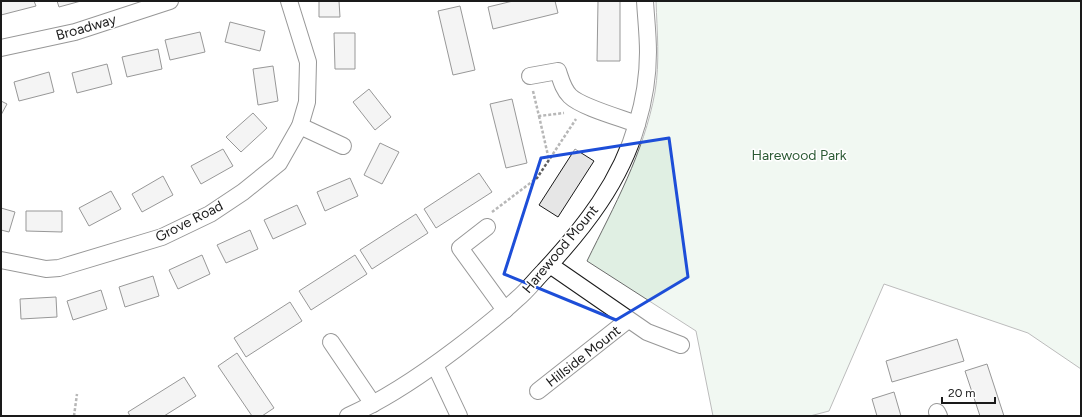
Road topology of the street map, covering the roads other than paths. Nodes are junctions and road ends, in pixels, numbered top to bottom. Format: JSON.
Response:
{"nodes":[{"id":1,"x":170,"y":1,"type":"edge"},
{"id":2,"x":288,"y":1,"type":"edge"},
{"id":3,"x":645,"y":1,"type":"edge"},
{"id":4,"x":1,"y":48,"type":"edge"},
{"id":5,"x":530,"y":76,"type":"road end"},
{"id":6,"x":637,"y":124,"type":"junction"},
{"id":7,"x":300,"y":126,"type":"junction"},
{"id":8,"x":343,"y":146,"type":"dead end"},
{"id":9,"x":487,"y":227,"type":"road end"},
{"id":10,"x":1,"y":260,"type":"edge"},
{"id":11,"x":550,"y":265,"type":"junction"},
{"id":12,"x":505,"y":310,"type":"junction"},
{"id":13,"x":628,"y":320,"type":"junction"},
{"id":14,"x":331,"y":342,"type":"dead end"},
{"id":15,"x":681,"y":345,"type":"dead end"},
{"id":16,"x":435,"y":365,"type":"junction"},
{"id":17,"x":538,"y":391,"type":"dead end"},
{"id":18,"x":373,"y":404,"type":"junction"},
{"id":19,"x":348,"y":416,"type":"edge"},
{"id":20,"x":459,"y":416,"type":"edge"}],
"edges":[{"from":1,"to":4,"type":"street","name":"Broadway"},
{"from":2,"to":7,"type":"street","name":"Grove Road"},
{"from":3,"to":6,"type":"street","name":"Harewood Mount"},
{"from":5,"to":6,"type":"street"},
{"from":6,"to":11,"type":"street","name":"Harewood Mount"},
{"from":7,"to":8,"type":"street"},
{"from":7,"to":10,"type":"street","name":"Grove Road"},
{"from":9,"to":12,"type":"street"},
{"from":11,"to":12,"type":"street","name":"Harewood Mount"},
{"from":11,"to":13,"type":"street","name":"Hillside Mount"},
{"from":12,"to":16,"type":"street","name":"Harewood Mount"},
{"from":13,"to":15,"type":"street","name":"Hillside Mount"},
{"from":13,"to":17,"type":"street","name":"Hillside Mount"},
{"from":14,"to":18,"type":"street"},
{"from":16,"to":18,"type":"street","name":"Harewood Mount"},
{"from":16,"to":20,"type":"street"},
{"from":18,"to":19,"type":"street","name":"Harewood Mount"}]}
